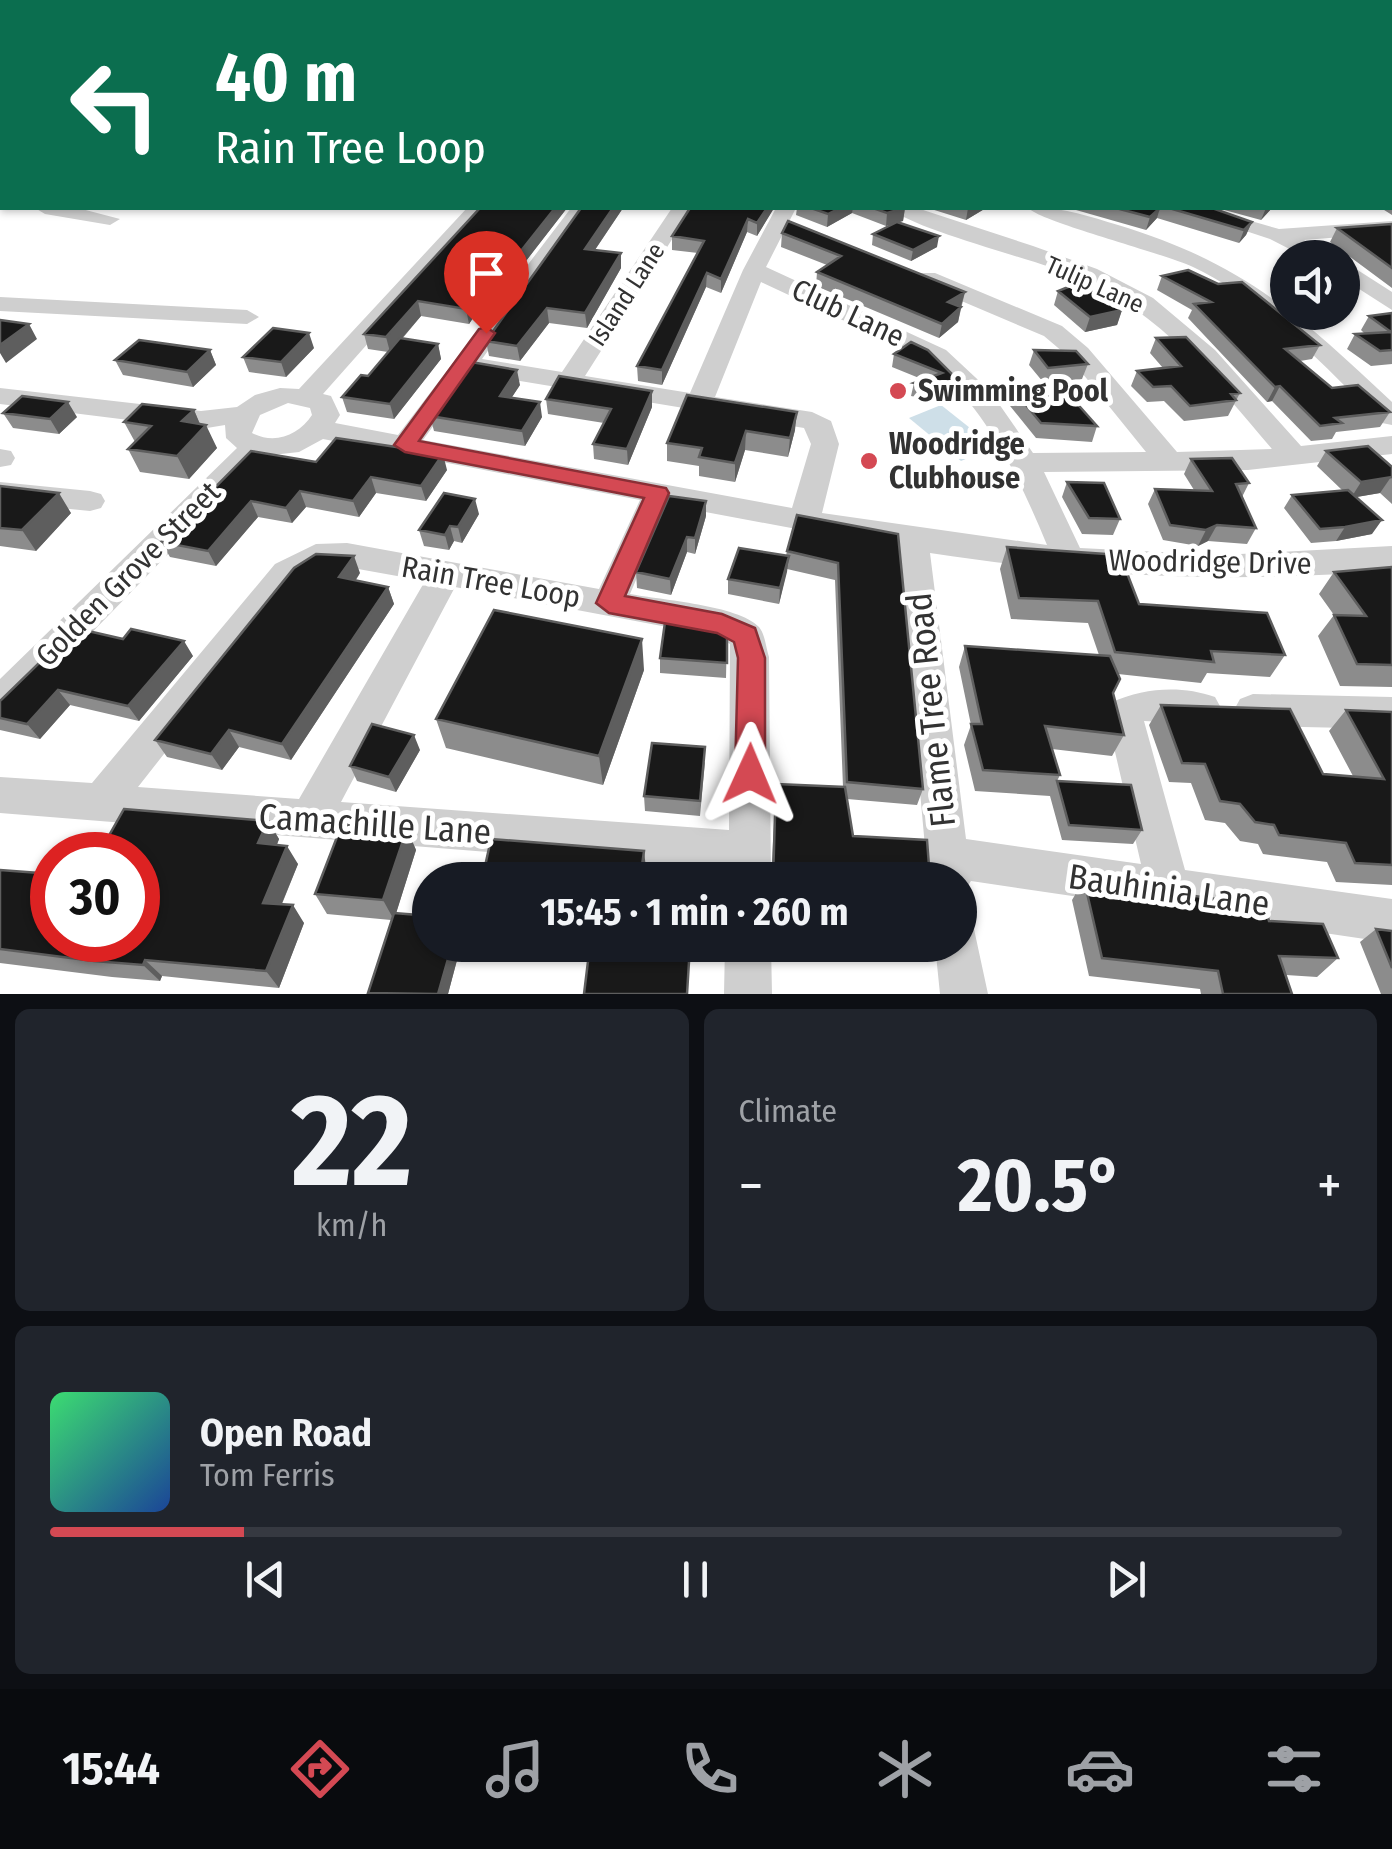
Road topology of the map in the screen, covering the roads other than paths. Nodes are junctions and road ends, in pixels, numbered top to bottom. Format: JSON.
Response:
{"nodes":[{"id":1,"x":57,"y":210,"type":"edge"},
{"id":2,"x":476,"y":210,"type":"edge"},
{"id":3,"x":579,"y":210,"type":"edge"},
{"id":4,"x":681,"y":210,"type":"edge"},
{"id":5,"x":906,"y":210,"type":"edge"},
{"id":6,"x":1044,"y":210,"type":"edge"},
{"id":7,"x":1192,"y":210,"type":"edge"},
{"id":8,"x":1364,"y":210,"type":"edge"},
{"id":9,"x":787,"y":218,"type":"edge"},
{"id":10,"x":110,"y":219,"type":"dead end"},
{"id":11,"x":1392,"y":226,"type":"edge"},
{"id":12,"x":1276,"y":236,"type":"junction"},
{"id":13,"x":1285,"y":240,"type":"edge"},
{"id":14,"x":754,"y":270,"type":"junction"},
{"id":15,"x":909,"y":271,"type":"edge"},
{"id":16,"x":1360,"y":279,"type":"edge"},
{"id":17,"x":1392,"y":281,"type":"edge"},
{"id":18,"x":1365,"y":282,"type":"junction"},
{"id":19,"x":1392,"y":303,"type":"edge"},
{"id":20,"x":0,"y":304,"type":"edge"},
{"id":21,"x":246,"y":317,"type":"dead end"},
{"id":22,"x":462,"y":364,"type":"junction"},
{"id":23,"x":0,"y":378,"type":"edge"},
{"id":24,"x":569,"y":381,"type":"junction"},
{"id":25,"x":0,"y":396,"type":"edge"},
{"id":26,"x":307,"y":396,"type":"junction"},
{"id":27,"x":700,"y":402,"type":"junction"},
{"id":28,"x":238,"y":413,"type":"junction"},
{"id":29,"x":1392,"y":417,"type":"edge"},
{"id":30,"x":319,"y":428,"type":"junction"},
{"id":31,"x":405,"y":445,"type":"junction"},
{"id":32,"x":1392,"y":445,"type":"edge"},
{"id":33,"x":256,"y":446,"type":"junction"},
{"id":34,"x":1296,"y":458,"type":"junction"},
{"id":35,"x":1024,"y":463,"type":"junction"},
{"id":36,"x":1172,"y":464,"type":"junction"},
{"id":37,"x":0,"y":492,"type":"edge"},
{"id":38,"x":658,"y":493,"type":"junction"},
{"id":39,"x":90,"y":501,"type":"dead end"},
{"id":40,"x":804,"y":521,"type":"junction"},
{"id":41,"x":913,"y":540,"type":"junction"},
{"id":42,"x":1068,"y":558,"type":"junction"},
{"id":43,"x":1392,"y":558,"type":"edge"},
{"id":44,"x":446,"y":573,"type":"junction"},
{"id":45,"x":609,"y":603,"type":"junction"},
{"id":46,"x":0,"y":703,"type":"edge"},
{"id":47,"x":1392,"y":713,"type":"edge"},
{"id":48,"x":0,"y":795,"type":"edge"},
{"id":49,"x":100,"y":803,"type":"junction"},
{"id":50,"x":310,"y":819,"type":"junction"},
{"id":51,"x":712,"y":862,"type":"edge"},
{"id":52,"x":749,"y":862,"type":"edge"},
{"id":53,"x":947,"y":862,"type":"edge"},
{"id":54,"x":977,"y":872,"type":"edge"},
{"id":55,"x":1169,"y":890,"type":"junction"},
{"id":56,"x":1392,"y":922,"type":"edge"},
{"id":57,"x":748,"y":962,"type":"edge"},
{"id":58,"x":960,"y":962,"type":"edge"},
{"id":59,"x":748,"y":994,"type":"edge"},
{"id":60,"x":964,"y":994,"type":"edge"}],
"edges":[{"from":1,"to":10,"type":"street"},
{"from":2,"to":26,"type":"street"},
{"from":3,"to":22,"type":"street"},
{"from":4,"to":24,"type":"street","name":"Island Lane"},
{"from":5,"to":34,"type":"street","name":"Tulip Lane"},
{"from":6,"to":29,"type":"street"},
{"from":7,"to":12,"type":"street"},
{"from":8,"to":11,"type":"street"},
{"from":9,"to":14,"type":"street"},
{"from":11,"to":12,"type":"street"},
{"from":12,"to":13,"type":"street"},
{"from":14,"to":27,"type":"street"},
{"from":14,"to":35,"type":"street","name":"Club Lane"},
{"from":15,"to":36,"type":"street"},
{"from":16,"to":18,"type":"street"},
{"from":17,"to":18,"type":"street"},
{"from":18,"to":19,"type":"street"},
{"from":20,"to":21,"type":"street"},
{"from":22,"to":24,"type":"street"},
{"from":22,"to":31,"type":"street"},
{"from":23,"to":28,"type":"street"},
{"from":24,"to":27,"type":"street"},
{"from":25,"to":28,"type":"street"},
{"from":26,"to":28,"type":"street"},
{"from":26,"to":30,"type":"street"},
{"from":27,"to":40,"type":"street"},
{"from":28,"to":33,"type":"street"},
{"from":30,"to":31,"type":"street","name":"Woodridge Drive"},
{"from":30,"to":33,"type":"street"},
{"from":31,"to":38,"type":"street","name":"Woodridge Drive"},
{"from":32,"to":34,"type":"street"},
{"from":33,"to":46,"type":"street","name":"Golden Grove Street"},
{"from":34,"to":36,"type":"street"},
{"from":35,"to":36,"type":"street"},
{"from":35,"to":42,"type":"street","name":"Club Lane"},
{"from":37,"to":39,"type":"street"},
{"from":38,"to":40,"type":"street","name":"Woodridge Drive"},
{"from":38,"to":45,"type":"street"},
{"from":40,"to":41,"type":"street","name":"Woodridge Drive"},
{"from":41,"to":42,"type":"street","name":"Woodridge Drive"},
{"from":41,"to":53,"type":"street","name":"Flame Tree Road"},
{"from":42,"to":43,"type":"street","name":"Woodridge Drive"},
{"from":44,"to":45,"type":"street","name":"Rain Tree Loop"},
{"from":44,"to":49,"type":"street","name":"Rain Tree Loop"},
{"from":44,"to":50,"type":"street"},
{"from":45,"to":52,"type":"street","name":"Rain Tree Loop"},
{"from":47,"to":55,"type":"street"},
{"from":48,"to":49,"type":"street","name":"Camachille Lane"},
{"from":49,"to":50,"type":"street","name":"Camachille Lane"},
{"from":50,"to":51,"type":"street","name":"Camachille Lane"},
{"from":54,"to":55,"type":"street","name":"Bauhinia Lane"},
{"from":55,"to":56,"type":"street","name":"Bauhinia Lane"},
{"from":57,"to":59,"type":"street"},
{"from":58,"to":60,"type":"street"}]}
